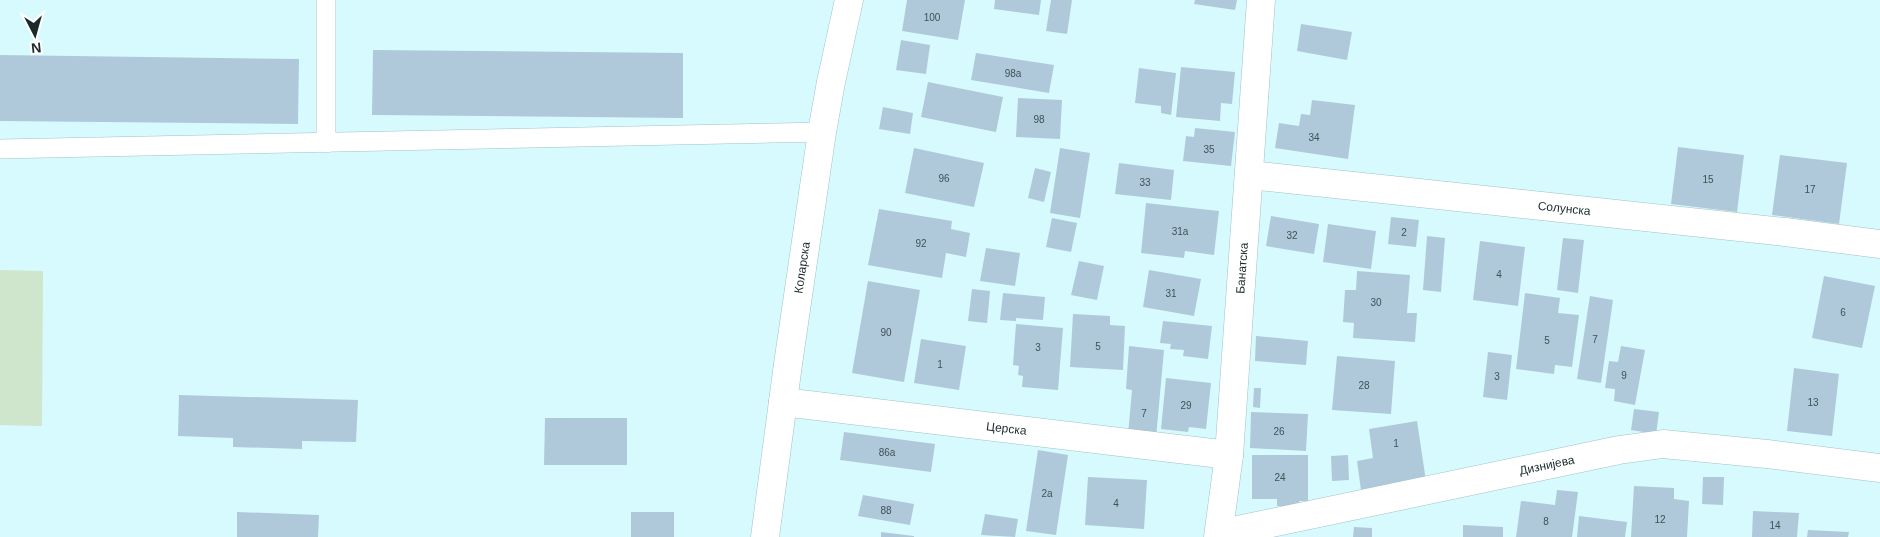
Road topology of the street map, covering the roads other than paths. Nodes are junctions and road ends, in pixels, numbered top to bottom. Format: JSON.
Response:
{"nodes":[{"id":1,"x":326,"y":0,"type":"edge"},
{"id":2,"x":849,"y":0,"type":"edge"},
{"id":3,"x":1261,"y":0,"type":"edge"},
{"id":4,"x":822,"y":132,"type":"junction"},
{"id":5,"x":326,"y":143,"type":"junction"},
{"id":6,"x":0,"y":149,"type":"edge"},
{"id":7,"x":1250,"y":175,"type":"junction"},
{"id":8,"x":1880,"y":244,"type":"edge"},
{"id":9,"x":783,"y":402,"type":"junction"},
{"id":10,"x":1230,"y":455,"type":"junction"},
{"id":11,"x":1880,"y":468,"type":"edge"},
{"id":12,"x":1218,"y":536,"type":"edge"},
{"id":13,"x":765,"y":537,"type":"edge"}],
"edges":[{"from":1,"to":5,"type":"lane"},
{"from":2,"to":4,"type":"street","name":"Коларска"},
{"from":3,"to":7,"type":"street","name":"Банатска"},
{"from":4,"to":5,"type":"lane"},
{"from":4,"to":9,"type":"street","name":"Коларска"},
{"from":5,"to":6,"type":"lane"},
{"from":7,"to":8,"type":"street","name":"Солунска"},
{"from":7,"to":10,"type":"street","name":"Банатска"},
{"from":9,"to":10,"type":"street","name":"Церска"},
{"from":9,"to":13,"type":"street","name":"Коларска"},
{"from":10,"to":12,"type":"street","name":"Банатска"},
{"from":11,"to":12,"type":"street","name":"Дизнијева"}]}
